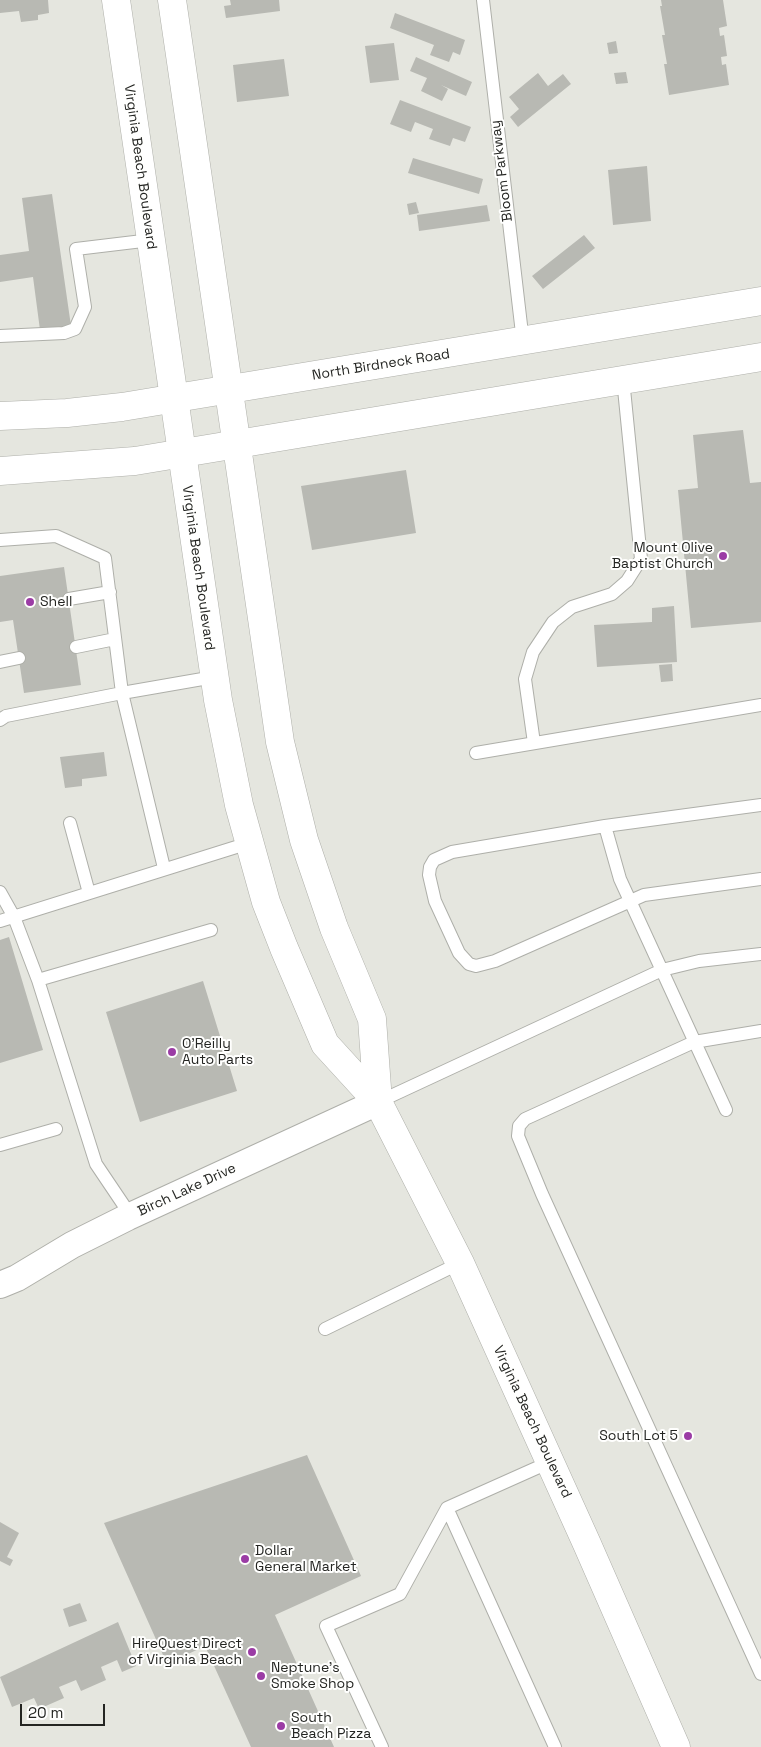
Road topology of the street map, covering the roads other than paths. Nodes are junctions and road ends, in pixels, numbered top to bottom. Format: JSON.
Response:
{"nodes":[{"id":1,"x":116,"y":0,"type":"edge"},
{"id":2,"x":172,"y":0,"type":"edge"},
{"id":3,"x":483,"y":0,"type":"edge"},
{"id":4,"x":151,"y":240,"type":"junction"},
{"id":5,"x":761,"y":301,"type":"edge"},
{"id":6,"x":0,"y":336,"type":"edge"},
{"id":7,"x":523,"y":342,"type":"junction"},
{"id":8,"x":761,"y":356,"type":"edge"},
{"id":9,"x":623,"y":379,"type":"junction"},
{"id":10,"x":228,"y":390,"type":"junction"},
{"id":11,"x":174,"y":399,"type":"junction"},
{"id":12,"x":0,"y":416,"type":"edge"},
{"id":13,"x":236,"y":445,"type":"junction"},
{"id":14,"x":181,"y":454,"type":"junction"},
{"id":15,"x":0,"y":471,"type":"edge"},
{"id":16,"x":0,"y":540,"type":"edge"},
{"id":17,"x":110,"y":592,"type":"junction"},
{"id":18,"x":69,"y":599,"type":"dead end"},
{"id":19,"x":115,"y":639,"type":"junction"},
{"id":20,"x":76,"y":647,"type":"dead end"},
{"id":21,"x":19,"y":658,"type":"dead end"},
{"id":22,"x":0,"y":662,"type":"edge"},
{"id":23,"x":214,"y":677,"type":"junction"},
{"id":24,"x":122,"y":693,"type":"junction"},
{"id":25,"x":761,"y":704,"type":"edge"},
{"id":26,"x":0,"y":720,"type":"edge"},
{"id":27,"x":534,"y":743,"type":"junction"},
{"id":28,"x":476,"y":753,"type":"dead end"},
{"id":29,"x":761,"y":805,"type":"edge"},
{"id":30,"x":70,"y":823,"type":"dead end"},
{"id":31,"x":605,"y":826,"type":"junction"},
{"id":32,"x":249,"y":843,"type":"junction"},
{"id":33,"x":164,"y":868,"type":"junction"},
{"id":34,"x":761,"y":879,"type":"edge"},
{"id":35,"x":0,"y":892,"type":"edge"},
{"id":36,"x":89,"y":893,"type":"junction"},
{"id":37,"x":630,"y":900,"type":"junction"},
{"id":38,"x":14,"y":918,"type":"junction"},
{"id":39,"x":0,"y":921,"type":"edge"},
{"id":40,"x":211,"y":930,"type":"dead end"},
{"id":41,"x":761,"y":954,"type":"edge"},
{"id":42,"x":662,"y":970,"type":"junction"},
{"id":43,"x":38,"y":980,"type":"junction"},
{"id":44,"x":761,"y":1031,"type":"edge"},
{"id":45,"x":694,"y":1042,"type":"junction"},
{"id":46,"x":378,"y":1102,"type":"junction"},
{"id":47,"x":726,"y":1110,"type":"dead end"},
{"id":48,"x":56,"y":1128,"type":"dead end"},
{"id":49,"x":0,"y":1145,"type":"edge"},
{"id":50,"x":130,"y":1216,"type":"junction"},
{"id":51,"x":460,"y":1263,"type":"junction"},
{"id":52,"x":0,"y":1285,"type":"edge"},
{"id":53,"x":324,"y":1329,"type":"dead end"},
{"id":54,"x":550,"y":1462,"type":"junction"},
{"id":55,"x":448,"y":1508,"type":"junction"},
{"id":56,"x":761,"y":1674,"type":"edge"},
{"id":57,"x":382,"y":1747,"type":"edge"},
{"id":58,"x":555,"y":1747,"type":"edge"},
{"id":59,"x":676,"y":1747,"type":"edge"}],
"edges":[{"from":1,"to":4,"type":"main road","name":"Virginia Beach Boulevard"},
{"from":2,"to":10,"type":"main road","name":"Virginia Beach Boulevard"},
{"from":3,"to":7,"type":"lane","name":"Bloom Parkway"},
{"from":4,"to":6,"type":"lane"},
{"from":4,"to":11,"type":"main road","name":"Virginia Beach Boulevard"},
{"from":5,"to":7,"type":"main road","name":"North Birdneck Road"},
{"from":7,"to":10,"type":"main road","name":"North Birdneck Road"},
{"from":8,"to":9,"type":"main road"},
{"from":9,"to":13,"type":"main road"},
{"from":9,"to":27,"type":"lane"},
{"from":10,"to":11,"type":"main road","name":"North Birdneck Road"},
{"from":10,"to":13,"type":"main road","name":"Virginia Beach Boulevard"},
{"from":11,"to":12,"type":"main road","name":"North Birdneck Road"},
{"from":11,"to":14,"type":"main road","name":"Virginia Beach Boulevard"},
{"from":13,"to":14,"type":"main road"},
{"from":13,"to":46,"type":"main road","name":"Virginia Beach Boulevard"},
{"from":14,"to":15,"type":"main road"},
{"from":14,"to":23,"type":"main road","name":"Virginia Beach Boulevard"},
{"from":16,"to":17,"type":"lane"},
{"from":17,"to":18,"type":"lane"},
{"from":17,"to":19,"type":"lane"},
{"from":19,"to":20,"type":"lane"},
{"from":19,"to":24,"type":"lane"},
{"from":21,"to":22,"type":"lane"},
{"from":23,"to":24,"type":"lane"},
{"from":23,"to":32,"type":"main road","name":"Virginia Beach Boulevard"},
{"from":24,"to":26,"type":"lane"},
{"from":24,"to":33,"type":"lane"},
{"from":25,"to":27,"type":"lane"},
{"from":27,"to":28,"type":"lane"},
{"from":29,"to":31,"type":"lane"},
{"from":30,"to":36,"type":"lane"},
{"from":31,"to":37,"type":"lane"},
{"from":31,"to":37,"type":"lane"},
{"from":32,"to":33,"type":"lane"},
{"from":32,"to":46,"type":"main road","name":"Virginia Beach Boulevard"},
{"from":33,"to":36,"type":"lane"},
{"from":34,"to":37,"type":"lane"},
{"from":35,"to":38,"type":"lane"},
{"from":36,"to":38,"type":"lane"},
{"from":37,"to":42,"type":"lane"},
{"from":38,"to":39,"type":"lane"},
{"from":38,"to":43,"type":"lane"},
{"from":40,"to":43,"type":"lane"},
{"from":41,"to":42,"type":"lane"},
{"from":42,"to":45,"type":"lane"},
{"from":42,"to":46,"type":"lane"},
{"from":43,"to":50,"type":"lane"},
{"from":44,"to":45,"type":"lane"},
{"from":45,"to":47,"type":"lane"},
{"from":45,"to":56,"type":"lane"},
{"from":46,"to":50,"type":"street","name":"Birch Lake Drive"},
{"from":46,"to":51,"type":"main road","name":"Virginia Beach Boulevard"},
{"from":48,"to":49,"type":"lane"},
{"from":50,"to":52,"type":"street","name":"Birch Lake Drive"},
{"from":51,"to":53,"type":"lane"},
{"from":51,"to":54,"type":"main road","name":"Virginia Beach Boulevard"},
{"from":54,"to":55,"type":"lane"},
{"from":54,"to":59,"type":"main road","name":"Virginia Beach Boulevard"},
{"from":55,"to":57,"type":"lane"},
{"from":55,"to":58,"type":"lane"}]}
